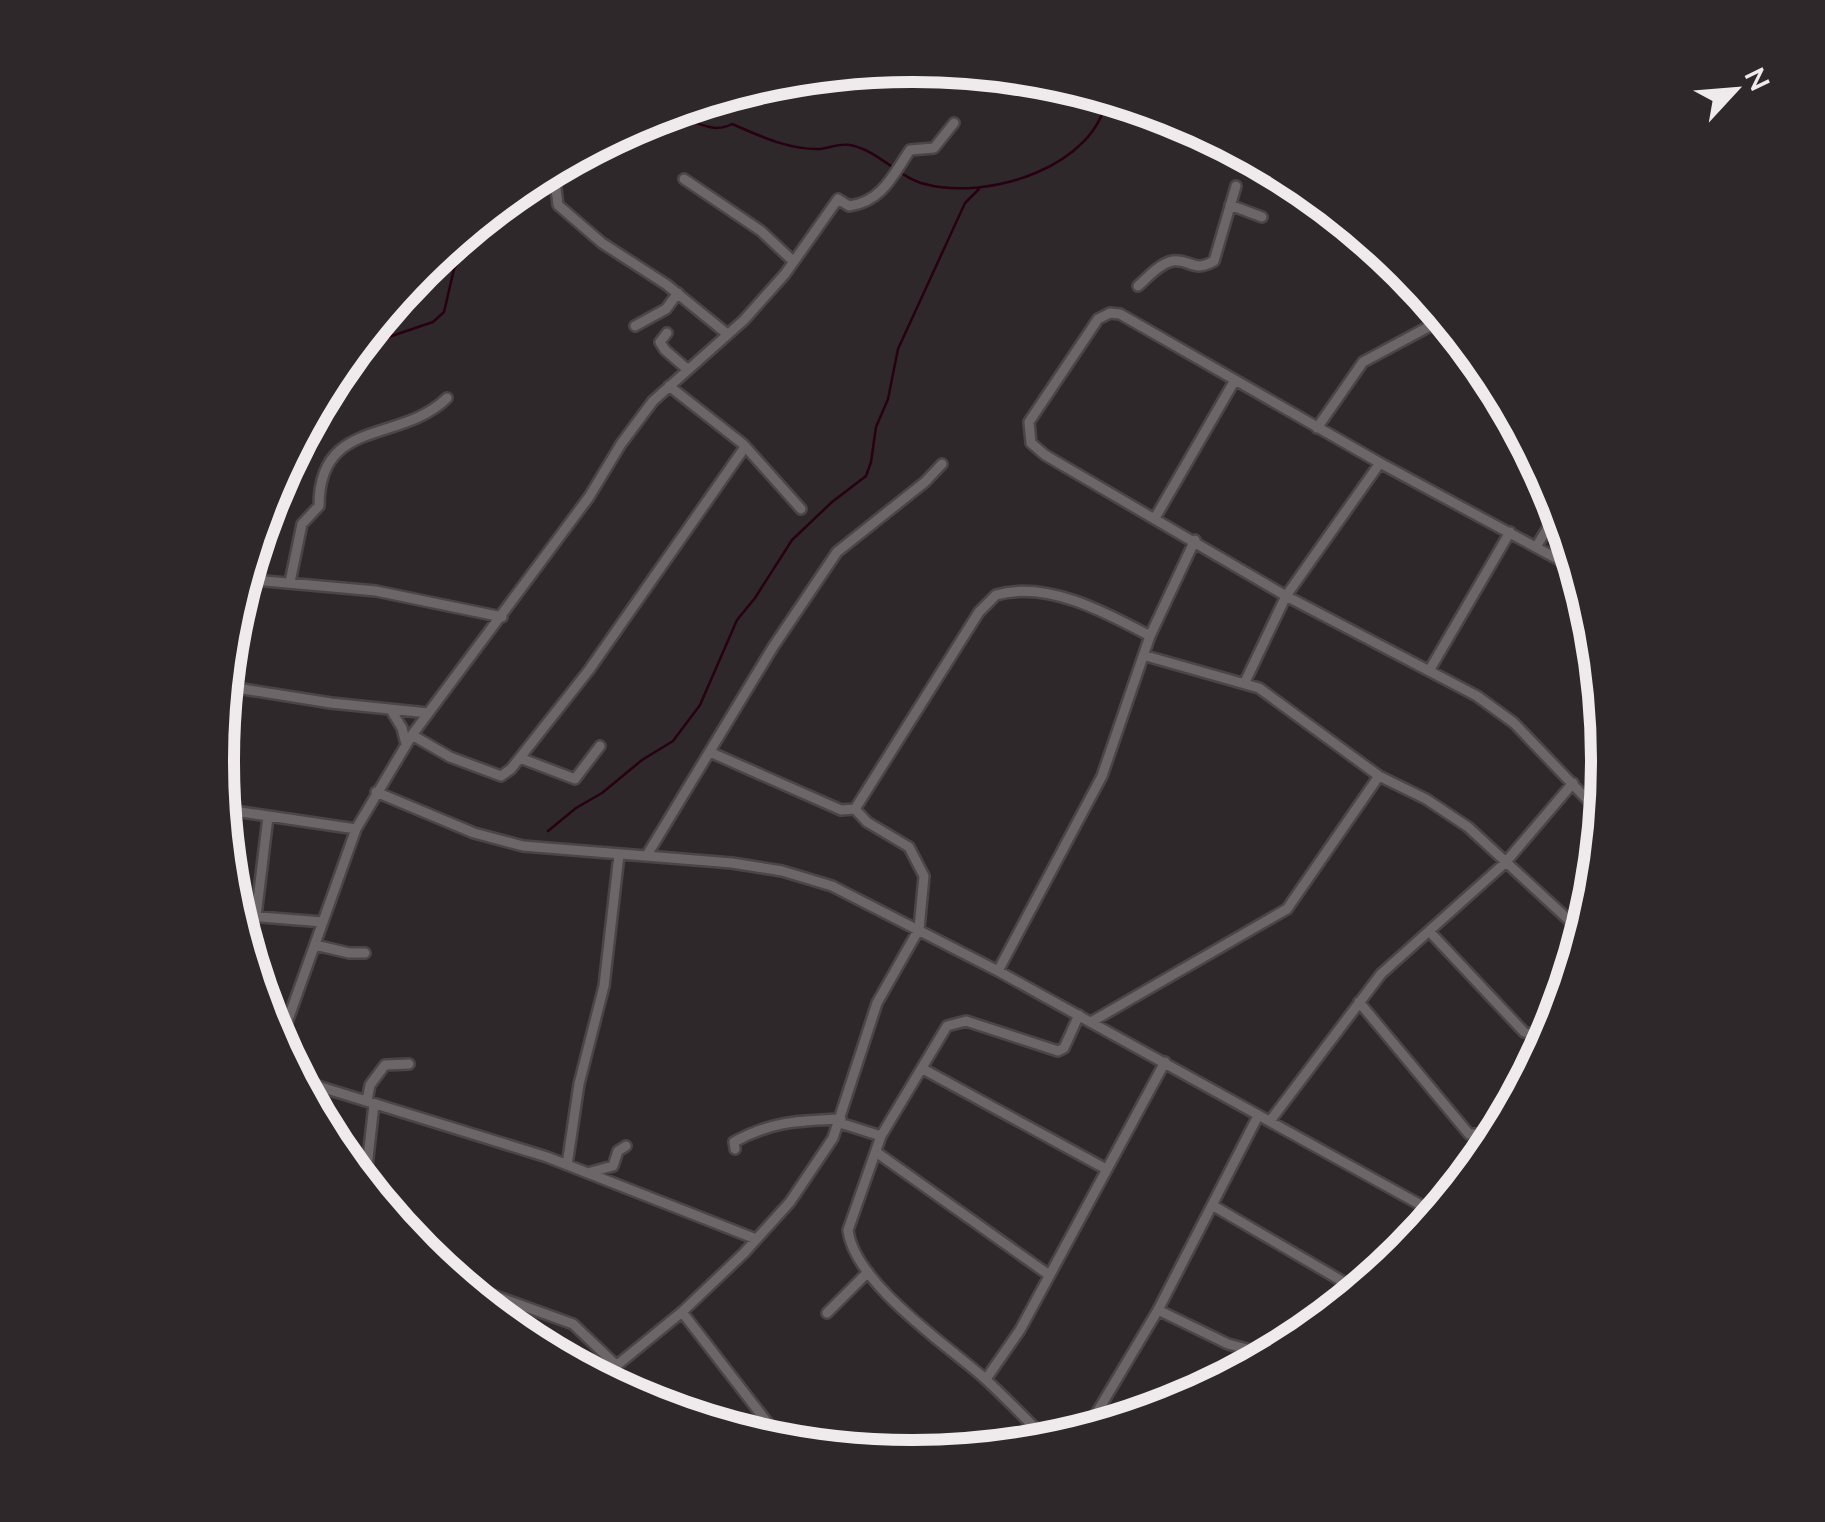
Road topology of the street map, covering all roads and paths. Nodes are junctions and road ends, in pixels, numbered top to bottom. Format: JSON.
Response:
{"nodes":[{"id":1,"x":954,"y":123,"type":"dead end"},
{"id":2,"x":684,"y":180,"type":"dead end"},
{"id":3,"x":555,"y":184,"type":"edge"},
{"id":4,"x":1236,"y":186,"type":"dead end"},
{"id":5,"x":1230,"y":204,"type":"junction"},
{"id":6,"x":1262,"y":217,"type":"dead end"},
{"id":7,"x":793,"y":261,"type":"junction"},
{"id":8,"x":1138,"y":286,"type":"dead end"},
{"id":9,"x":678,"y":293,"type":"junction"},
{"id":10,"x":1432,"y":325,"type":"edge"},
{"id":11,"x":636,"y":326,"type":"dead end"},
{"id":12,"x":667,"y":333,"type":"dead end"},
{"id":13,"x":726,"y":333,"type":"junction"},
{"id":14,"x":687,"y":370,"type":"junction"},
{"id":15,"x":1235,"y":380,"type":"junction"},
{"id":16,"x":669,"y":386,"type":"junction"},
{"id":17,"x":447,"y":398,"type":"dead end"},
{"id":18,"x":1317,"y":428,"type":"junction"},
{"id":19,"x":746,"y":447,"type":"junction"},
{"id":20,"x":942,"y":464,"type":"dead end"},
{"id":21,"x":1380,"y":464,"type":"junction"},
{"id":22,"x":801,"y":508,"type":"dead end"},
{"id":23,"x":1155,"y":518,"type":"junction"},
{"id":24,"x":1549,"y":526,"type":"edge"},
{"id":25,"x":1510,"y":532,"type":"junction"},
{"id":26,"x":1194,"y":540,"type":"junction"},
{"id":27,"x":1536,"y":547,"type":"junction"},
{"id":28,"x":1560,"y":560,"type":"edge"},
{"id":29,"x":259,"y":580,"type":"edge"},
{"id":30,"x":290,"y":582,"type":"junction"},
{"id":31,"x":1286,"y":596,"type":"junction"},
{"id":32,"x":502,"y":617,"type":"junction"},
{"id":33,"x":1150,"y":636,"type":"junction"},
{"id":34,"x":1146,"y":656,"type":"junction"},
{"id":35,"x":1429,"y":670,"type":"junction"},
{"id":36,"x":1244,"y":682,"type":"junction"},
{"id":37,"x":238,"y":688,"type":"edge"},
{"id":38,"x":391,"y":710,"type":"junction"},
{"id":39,"x":428,"y":713,"type":"junction"},
{"id":40,"x":409,"y":740,"type":"junction"},
{"id":41,"x":600,"y":746,"type":"dead end"},
{"id":42,"x":712,"y":753,"type":"junction"},
{"id":43,"x":520,"y":758,"type":"junction"},
{"id":44,"x":1379,"y":776,"type":"junction"},
{"id":45,"x":1572,"y":783,"type":"junction"},
{"id":46,"x":376,"y":792,"type":"junction"},
{"id":47,"x":1590,"y":802,"type":"edge"},
{"id":48,"x":854,"y":808,"type":"junction"},
{"id":49,"x":236,"y":812,"type":"edge"},
{"id":50,"x":268,"y":817,"type":"junction"},
{"id":51,"x":356,"y":829,"type":"junction"},
{"id":52,"x":619,"y":855,"type":"junction"},
{"id":53,"x":648,"y":855,"type":"junction"},
{"id":54,"x":1506,"y":863,"type":"junction"},
{"id":55,"x":252,"y":916,"type":"edge"},
{"id":56,"x":256,"y":916,"type":"junction"},
{"id":57,"x":323,"y":922,"type":"junction"},
{"id":58,"x":1571,"y":922,"type":"edge"},
{"id":59,"x":920,"y":930,"type":"junction"},
{"id":60,"x":1430,"y":931,"type":"junction"},
{"id":61,"x":315,"y":945,"type":"junction"},
{"id":62,"x":365,"y":953,"type":"dead end"},
{"id":63,"x":998,"y":971,"type":"junction"},
{"id":64,"x":1360,"y":1002,"type":"junction"},
{"id":65,"x":1079,"y":1015,"type":"junction"},
{"id":66,"x":1092,"y":1022,"type":"junction"},
{"id":67,"x":287,"y":1023,"type":"edge"},
{"id":68,"x":1533,"y":1034,"type":"edge"},
{"id":69,"x":1165,"y":1062,"type":"junction"},
{"id":70,"x":409,"y":1064,"type":"dead end"},
{"id":71,"x":923,"y":1069,"type":"junction"},
{"id":72,"x":318,"y":1086,"type":"edge"},
{"id":73,"x":371,"y":1103,"type":"junction"},
{"id":74,"x":1258,"y":1116,"type":"junction"},
{"id":75,"x":840,"y":1121,"type":"junction"},
{"id":76,"x":1270,"y":1121,"type":"junction"},
{"id":77,"x":1479,"y":1134,"type":"edge"},
{"id":78,"x":882,"y":1136,"type":"junction"},
{"id":79,"x":626,"y":1146,"type":"dead end"},
{"id":80,"x":736,"y":1150,"type":"dead end"},
{"id":81,"x":876,"y":1152,"type":"junction"},
{"id":82,"x":367,"y":1164,"type":"edge"},
{"id":83,"x":567,"y":1165,"type":"junction"},
{"id":84,"x":1106,"y":1169,"type":"junction"},
{"id":85,"x":588,"y":1173,"type":"junction"},
{"id":86,"x":1212,"y":1206,"type":"junction"},
{"id":87,"x":1424,"y":1207,"type":"edge"},
{"id":88,"x":756,"y":1239,"type":"junction"},
{"id":89,"x":868,"y":1272,"type":"junction"},
{"id":90,"x":1049,"y":1276,"type":"junction"},
{"id":91,"x":1345,"y":1283,"type":"edge"},
{"id":92,"x":495,"y":1295,"type":"edge"},
{"id":93,"x":502,"y":1298,"type":"joint"},
{"id":94,"x":1158,"y":1310,"type":"junction"},
{"id":95,"x":682,"y":1312,"type":"junction"},
{"id":96,"x":827,"y":1313,"type":"dead end"},
{"id":97,"x":1250,"y":1350,"type":"edge"},
{"id":98,"x":616,"y":1365,"type":"junction"},
{"id":99,"x":611,"y":1369,"type":"edge"},
{"id":100,"x":986,"y":1379,"type":"junction"},
{"id":101,"x":1097,"y":1413,"type":"edge"},
{"id":102,"x":768,"y":1423,"type":"edge"},
{"id":103,"x":1035,"y":1428,"type":"edge"}],
"edges":[{"from":1,"to":7,"type":"street"},
{"from":2,"to":7,"type":"street"},
{"from":3,"to":9,"type":"street"},
{"from":4,"to":5,"type":"street"},
{"from":5,"to":6,"type":"street"},
{"from":5,"to":8,"type":"street"},
{"from":7,"to":13,"type":"street"},
{"from":9,"to":11,"type":"street"},
{"from":9,"to":13,"type":"street"},
{"from":10,"to":18,"type":"street"},
{"from":12,"to":14,"type":"street"},
{"from":13,"to":14,"type":"street"},
{"from":14,"to":16,"type":"street"},
{"from":15,"to":18,"type":"street"},
{"from":15,"to":23,"type":"street"},
{"from":15,"to":23,"type":"street"},
{"from":16,"to":19,"type":"street"},
{"from":16,"to":32,"type":"street"},
{"from":17,"to":30,"type":"street"},
{"from":18,"to":21,"type":"street"},
{"from":19,"to":22,"type":"street"},
{"from":19,"to":43,"type":"street"},
{"from":20,"to":42,"type":"street"},
{"from":21,"to":25,"type":"street"},
{"from":21,"to":31,"type":"street"},
{"from":23,"to":26,"type":"street"},
{"from":24,"to":27,"type":"street"},
{"from":25,"to":27,"type":"street"},
{"from":25,"to":35,"type":"street"},
{"from":26,"to":31,"type":"street"},
{"from":26,"to":33,"type":"street"},
{"from":27,"to":28,"type":"street"},
{"from":29,"to":30,"type":"street"},
{"from":30,"to":32,"type":"street"},
{"from":31,"to":35,"type":"street"},
{"from":31,"to":36,"type":"street"},
{"from":32,"to":39,"type":"street"},
{"from":33,"to":34,"type":"street"},
{"from":33,"to":48,"type":"street"},
{"from":34,"to":36,"type":"street"},
{"from":34,"to":63,"type":"street"},
{"from":35,"to":45,"type":"street"},
{"from":36,"to":44,"type":"street"},
{"from":37,"to":38,"type":"street"},
{"from":38,"to":39,"type":"street"},
{"from":38,"to":40,"type":"street"},
{"from":39,"to":40,"type":"street"},
{"from":40,"to":43,"type":"street"},
{"from":40,"to":46,"type":"street"},
{"from":41,"to":43,"type":"street"},
{"from":42,"to":48,"type":"street"},
{"from":42,"to":53,"type":"street"},
{"from":44,"to":54,"type":"street"},
{"from":44,"to":66,"type":"street"},
{"from":45,"to":47,"type":"street"},
{"from":45,"to":54,"type":"street"},
{"from":46,"to":51,"type":"street"},
{"from":46,"to":52,"type":"street"},
{"from":48,"to":59,"type":"street"},
{"from":49,"to":50,"type":"street"},
{"from":50,"to":51,"type":"street"},
{"from":50,"to":56,"type":"street"},
{"from":51,"to":57,"type":"street"},
{"from":52,"to":53,"type":"street"},
{"from":52,"to":83,"type":"street"},
{"from":53,"to":59,"type":"street"},
{"from":54,"to":58,"type":"street"},
{"from":54,"to":60,"type":"street"},
{"from":55,"to":56,"type":"street"},
{"from":56,"to":57,"type":"street"},
{"from":57,"to":61,"type":"street"},
{"from":59,"to":63,"type":"street"},
{"from":59,"to":75,"type":"street"},
{"from":60,"to":64,"type":"street"},
{"from":60,"to":68,"type":"street"},
{"from":61,"to":62,"type":"street"},
{"from":61,"to":67,"type":"street"},
{"from":63,"to":65,"type":"street"},
{"from":64,"to":76,"type":"street"},
{"from":64,"to":77,"type":"street"},
{"from":65,"to":66,"type":"street"},
{"from":65,"to":71,"type":"street"},
{"from":66,"to":69,"type":"street"},
{"from":69,"to":74,"type":"street"},
{"from":69,"to":84,"type":"street"},
{"from":70,"to":73,"type":"street"},
{"from":71,"to":78,"type":"street"},
{"from":71,"to":84,"type":"street"},
{"from":72,"to":73,"type":"street"},
{"from":73,"to":82,"type":"street"},
{"from":73,"to":83,"type":"street"},
{"from":74,"to":76,"type":"street"},
{"from":74,"to":86,"type":"street"},
{"from":75,"to":78,"type":"street"},
{"from":75,"to":80,"type":"street"},
{"from":75,"to":88,"type":"street"},
{"from":76,"to":87,"type":"street"},
{"from":78,"to":81,"type":"street"},
{"from":79,"to":85,"type":"street"},
{"from":81,"to":89,"type":"street"},
{"from":81,"to":90,"type":"street"},
{"from":83,"to":85,"type":"street"},
{"from":84,"to":90,"type":"street"},
{"from":85,"to":88,"type":"street"},
{"from":86,"to":91,"type":"street"},
{"from":86,"to":94,"type":"street"},
{"from":88,"to":95,"type":"street"},
{"from":89,"to":96,"type":"street"},
{"from":89,"to":100,"type":"street"},
{"from":90,"to":100,"type":"street"},
{"from":92,"to":93,"type":"street"},
{"from":93,"to":98,"type":"street"},
{"from":94,"to":97,"type":"street"},
{"from":94,"to":101,"type":"street"},
{"from":95,"to":98,"type":"street"},
{"from":95,"to":102,"type":"street"},
{"from":98,"to":99,"type":"street"},
{"from":100,"to":103,"type":"street"}]}
